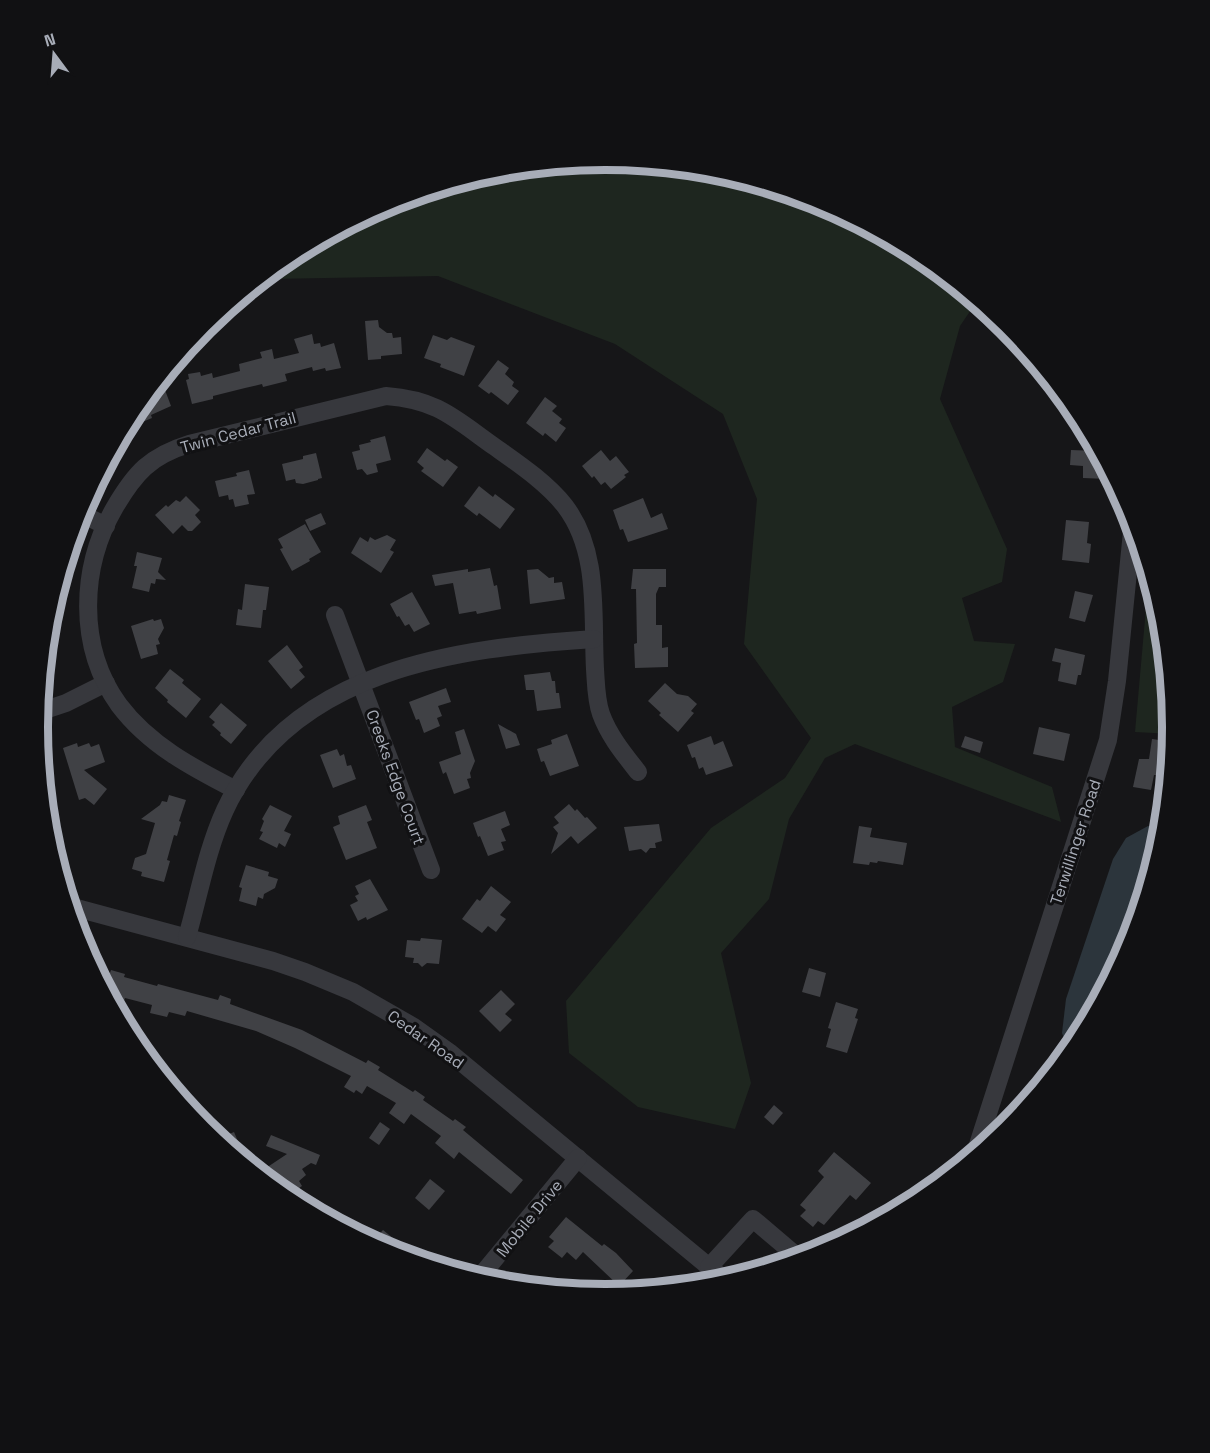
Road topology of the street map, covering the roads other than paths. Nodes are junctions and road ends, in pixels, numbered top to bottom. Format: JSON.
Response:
{"nodes":[{"id":1,"x":89,"y":517,"type":"edge"},
{"id":2,"x":106,"y":525,"type":"junction"},
{"id":3,"x":1131,"y":544,"type":"edge"},
{"id":4,"x":334,"y":615,"type":"dead end"},
{"id":5,"x":594,"y":639,"type":"junction"},
{"id":6,"x":106,"y":683,"type":"junction"},
{"id":7,"x":361,"y":683,"type":"junction"},
{"id":8,"x":48,"y":709,"type":"edge"},
{"id":9,"x":638,"y":772,"type":"dead end"},
{"id":10,"x":236,"y":790,"type":"junction"},
{"id":11,"x":431,"y":870,"type":"dead end"},
{"id":12,"x":79,"y":909,"type":"edge"},
{"id":13,"x":187,"y":937,"type":"junction"},
{"id":14,"x":990,"y":1128,"type":"edge"},
{"id":15,"x":578,"y":1158,"type":"junction"},
{"id":16,"x":791,"y":1252,"type":"edge"},
{"id":17,"x":709,"y":1267,"type":"junction"},
{"id":18,"x":485,"y":1271,"type":"edge"},
{"id":19,"x":716,"y":1273,"type":"edge"}],
"edges":[{"from":1,"to":2,"type":"street"},
{"from":2,"to":5,"type":"street","name":"Twin Cedar Trail"},
{"from":2,"to":6,"type":"street","name":"Twin Cedar Trail"},
{"from":3,"to":14,"type":"street","name":"Terwillinger Road"},
{"from":4,"to":7,"type":"street","name":"Creeks Edge Court"},
{"from":5,"to":7,"type":"street"},
{"from":5,"to":9,"type":"street","name":"Twin Cedar Trail"},
{"from":6,"to":8,"type":"street"},
{"from":6,"to":10,"type":"street","name":"Twin Cedar Trail"},
{"from":7,"to":10,"type":"street"},
{"from":7,"to":11,"type":"street","name":"Creeks Edge Court"},
{"from":10,"to":13,"type":"street"},
{"from":12,"to":13,"type":"street","name":"Cedar Road"},
{"from":13,"to":15,"type":"street","name":"Cedar Road"},
{"from":15,"to":17,"type":"street","name":"Cedar Road"},
{"from":15,"to":18,"type":"street","name":"Mobile Drive"},
{"from":16,"to":17,"type":"street"},
{"from":17,"to":19,"type":"street","name":"Cedar Road"}]}
